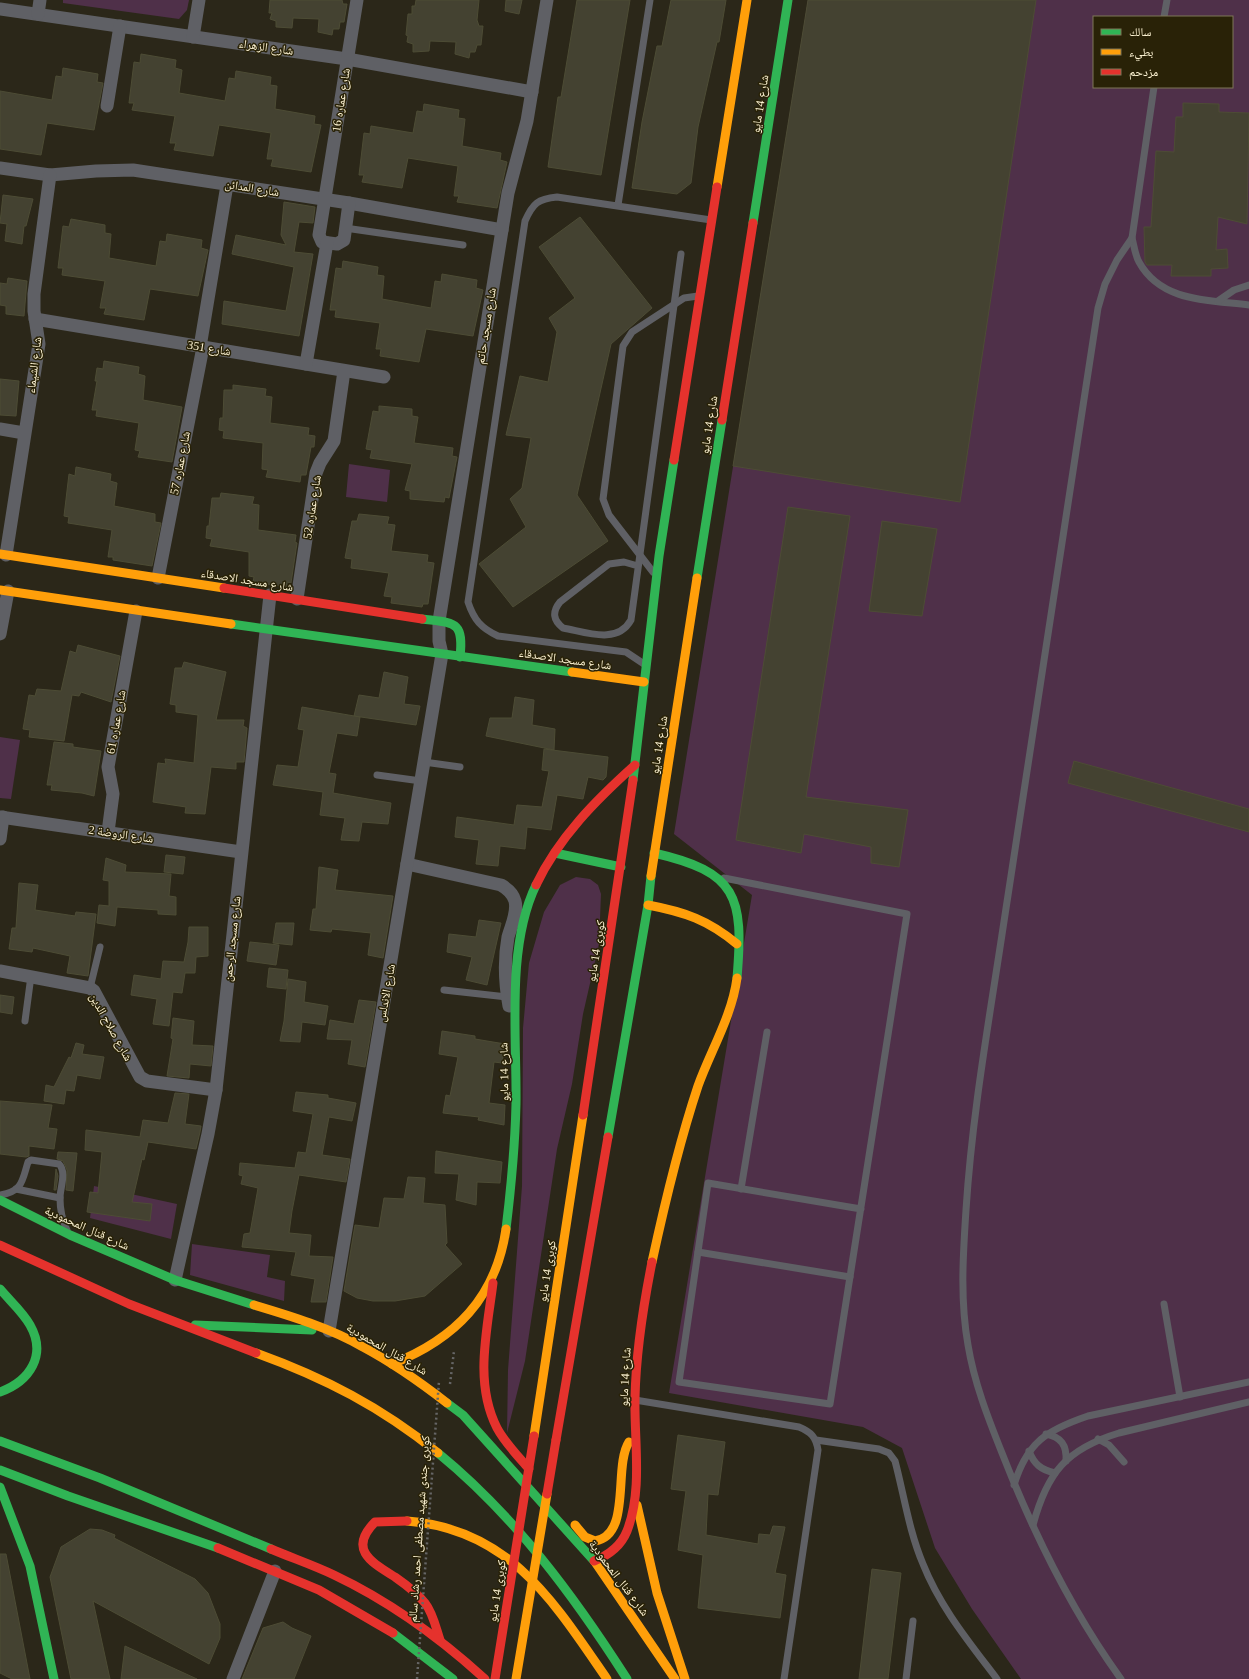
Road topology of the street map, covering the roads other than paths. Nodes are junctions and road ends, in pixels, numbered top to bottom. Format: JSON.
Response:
{"nodes":[{"id":1,"x":40,"y":0,"type":"edge"},
{"id":2,"x":199,"y":0,"type":"edge"},
{"id":3,"x":357,"y":0,"type":"edge"},
{"id":4,"x":547,"y":0,"type":"edge"},
{"id":5,"x":650,"y":0,"type":"edge"},
{"id":6,"x":747,"y":0,"type":"edge"},
{"id":7,"x":788,"y":0,"type":"edge"},
{"id":8,"x":1167,"y":0,"type":"edge"},
{"id":9,"x":0,"y":9,"type":"edge"},
{"id":10,"x":38,"y":14,"type":"junction"},
{"id":11,"x":1164,"y":16,"type":"edge"},
{"id":12,"x":120,"y":26,"type":"junction"},
{"id":13,"x":193,"y":37,"type":"junction"},
{"id":14,"x":347,"y":59,"type":"junction"},
{"id":15,"x":1154,"y":88,"type":"edge"},
{"id":16,"x":532,"y":92,"type":"junction"},
{"id":17,"x":107,"y":106,"type":"dead end"},
{"id":18,"x":0,"y":168,"type":"edge"},
{"id":19,"x":50,"y":175,"type":"junction"},
{"id":20,"x":227,"y":185,"type":"junction"},
{"id":21,"x":325,"y":200,"type":"junction"},
{"id":22,"x":349,"y":203,"type":"junction"},
{"id":23,"x":618,"y":206,"type":"junction"},
{"id":24,"x":712,"y":220,"type":"junction"},
{"id":25,"x":345,"y":228,"type":"junction"},
{"id":26,"x":502,"y":230,"type":"junction"},
{"id":27,"x":1132,"y":238,"type":"junction"},
{"id":28,"x":327,"y":243,"type":"junction"},
{"id":29,"x":463,"y":245,"type":"dead end"},
{"id":30,"x":681,"y":254,"type":"dead end"},
{"id":31,"x":1249,"y":285,"type":"edge"},
{"id":32,"x":700,"y":296,"type":"junction"},
{"id":33,"x":1218,"y":301,"type":"junction"},
{"id":34,"x":674,"y":305,"type":"junction"},
{"id":35,"x":1249,"y":305,"type":"edge"},
{"id":36,"x":35,"y":319,"type":"junction"},
{"id":37,"x":201,"y":347,"type":"junction"},
{"id":38,"x":306,"y":364,"type":"junction"},
{"id":39,"x":344,"y":371,"type":"junction"},
{"id":40,"x":384,"y":377,"type":"dead end"},
{"id":41,"x":0,"y":429,"type":"edge"},
{"id":42,"x":24,"y":433,"type":"junction"},
{"id":43,"x":3,"y":555,"type":"edge"},
{"id":44,"x":640,"y":555,"type":"junction"},
{"id":45,"x":638,"y":566,"type":"junction"},
{"id":46,"x":657,"y":577,"type":"junction"},
{"id":47,"x":158,"y":578,"type":"junction"},
{"id":48,"x":4,"y":591,"type":"edge"},
{"id":49,"x":270,"y":595,"type":"junction"},
{"id":50,"x":297,"y":599,"type":"junction"},
{"id":51,"x":136,"y":611,"type":"junction"},
{"id":52,"x":439,"y":621,"type":"junction"},
{"id":53,"x":266,"y":630,"type":"junction"},
{"id":54,"x":0,"y":634,"type":"edge"},
{"id":55,"x":442,"y":654,"type":"junction"},
{"id":56,"x":460,"y":657,"type":"junction"},
{"id":57,"x":646,"y":666,"type":"junction"},
{"id":58,"x":644,"y":682,"type":"junction"},
{"id":59,"x":424,"y":762,"type":"junction"},
{"id":60,"x":635,"y":765,"type":"junction"},
{"id":61,"x":460,"y":767,"type":"dead end"},
{"id":62,"x":377,"y":775,"type":"dead end"},
{"id":63,"x":421,"y":782,"type":"junction"},
{"id":64,"x":1,"y":817,"type":"edge"},
{"id":65,"x":108,"y":832,"type":"junction"},
{"id":66,"x":0,"y":839,"type":"edge"},
{"id":67,"x":241,"y":852,"type":"junction"},
{"id":68,"x":555,"y":853,"type":"junction"},
{"id":69,"x":654,"y":853,"type":"junction"},
{"id":70,"x":407,"y":864,"type":"junction"},
{"id":71,"x":621,"y":867,"type":"junction"},
{"id":72,"x":718,"y":877,"type":"junction"},
{"id":73,"x":648,"y":905,"type":"junction"},
{"id":74,"x":738,"y":944,"type":"junction"},
{"id":75,"x":100,"y":947,"type":"dead end"},
{"id":76,"x":0,"y":971,"type":"edge"},
{"id":77,"x":31,"y":976,"type":"junction"},
{"id":78,"x":90,"y":988,"type":"junction"},
{"id":79,"x":444,"y":990,"type":"dead end"},
{"id":80,"x":507,"y":997,"type":"junction"},
{"id":81,"x":25,"y":1021,"type":"dead end"},
{"id":82,"x":768,"y":1032,"type":"dead end"},
{"id":83,"x":515,"y":1034,"type":"junction"},
{"id":84,"x":216,"y":1090,"type":"junction"},
{"id":85,"x":16,"y":1189,"type":"junction"},
{"id":86,"x":741,"y":1189,"type":"junction"},
{"id":87,"x":0,"y":1195,"type":"edge"},
{"id":88,"x":60,"y":1198,"type":"junction"},
{"id":89,"x":0,"y":1200,"type":"edge"},
{"id":90,"x":861,"y":1209,"type":"junction"},
{"id":91,"x":70,"y":1236,"type":"junction"},
{"id":92,"x":0,"y":1245,"type":"edge"},
{"id":93,"x":698,"y":1252,"type":"junction"},
{"id":94,"x":493,"y":1276,"type":"junction"},
{"id":95,"x":850,"y":1277,"type":"junction"},
{"id":96,"x":175,"y":1280,"type":"junction"},
{"id":97,"x":0,"y":1289,"type":"edge"},
{"id":98,"x":1164,"y":1304,"type":"dead end"},
{"id":99,"x":180,"y":1324,"type":"junction"},
{"id":100,"x":329,"y":1331,"type":"junction"},
{"id":101,"x":392,"y":1364,"type":"junction"},
{"id":102,"x":1249,"y":1382,"type":"edge"},
{"id":103,"x":0,"y":1392,"type":"edge"},
{"id":104,"x":1180,"y":1397,"type":"junction"},
{"id":105,"x":635,"y":1400,"type":"junction"},
{"id":106,"x":1249,"y":1402,"type":"edge"},
{"id":107,"x":1046,"y":1434,"type":"junction"},
{"id":108,"x":634,"y":1435,"type":"junction"},
{"id":109,"x":1098,"y":1439,"type":"junction"},
{"id":110,"x":816,"y":1440,"type":"junction"},
{"id":111,"x":0,"y":1441,"type":"edge"},
{"id":112,"x":1029,"y":1451,"type":"junction"},
{"id":113,"x":1066,"y":1461,"type":"junction"},
{"id":114,"x":1124,"y":1462,"type":"dead end"},
{"id":115,"x":0,"y":1470,"type":"edge"},
{"id":116,"x":1055,"y":1473,"type":"junction"},
{"id":117,"x":1014,"y":1486,"type":"junction"},
{"id":118,"x":0,"y":1487,"type":"edge"},
{"id":119,"x":634,"y":1490,"type":"junction"},
{"id":120,"x":558,"y":1504,"type":"dead end"},
{"id":121,"x":568,"y":1517,"type":"dead end"},
{"id":122,"x":1033,"y":1525,"type":"junction"},
{"id":123,"x":594,"y":1561,"type":"junction"},
{"id":124,"x":275,"y":1571,"type":"junction"},
{"id":125,"x":913,"y":1621,"type":"dead end"},
{"id":126,"x":440,"y":1640,"type":"junction"},
{"id":127,"x":54,"y":1679,"type":"edge"},
{"id":128,"x":233,"y":1679,"type":"edge"},
{"id":129,"x":453,"y":1679,"type":"edge"},
{"id":130,"x":485,"y":1679,"type":"edge"},
{"id":131,"x":495,"y":1679,"type":"edge"},
{"id":132,"x":516,"y":1679,"type":"edge"},
{"id":133,"x":607,"y":1679,"type":"edge"},
{"id":134,"x":627,"y":1679,"type":"edge"},
{"id":135,"x":675,"y":1679,"type":"edge"},
{"id":136,"x":685,"y":1679,"type":"edge"},
{"id":137,"x":784,"y":1679,"type":"edge"},
{"id":138,"x":906,"y":1679,"type":"edge"},
{"id":139,"x":997,"y":1679,"type":"edge"},
{"id":140,"x":1121,"y":1679,"type":"edge"}],
"edges":[{"from":1,"to":10,"type":"street"},
{"from":2,"to":13,"type":"street"},
{"from":3,"to":14,"type":"street","name":"شارع عماره 16"},
{"from":4,"to":16,"type":"street","name":"شارع مسجد حاتم"},
{"from":5,"to":23,"type":"lane"},
{"from":6,"to":24,"type":"main road","name":"شارع 14 مايو"},
{"from":7,"to":69,"type":"main road","name":"شارع 14 مايو"},
{"from":8,"to":11,"type":"lane"},
{"from":9,"to":10,"type":"street","name":"شارع الزهراء"},
{"from":10,"to":12,"type":"street","name":"شارع الزهراء"},
{"from":12,"to":13,"type":"street","name":"شارع الزهراء"},
{"from":12,"to":17,"type":"street"},
{"from":13,"to":14,"type":"street","name":"شارع الزهراء"},
{"from":14,"to":16,"type":"street","name":"شارع الزهراء"},
{"from":14,"to":21,"type":"street","name":"شارع عماره 16"},
{"from":15,"to":27,"type":"lane"},
{"from":16,"to":26,"type":"street","name":"شارع مسجد حاتم"},
{"from":18,"to":19,"type":"street","name":"شارع المدائن"},
{"from":19,"to":20,"type":"street","name":"شارع المدائن"},
{"from":19,"to":36,"type":"street","name":"شارع الشيماء"},
{"from":20,"to":21,"type":"street","name":"شارع المدائن"},
{"from":20,"to":37,"type":"street","name":"شارع عماره 57"},
{"from":21,"to":22,"type":"street","name":"شارع المدائن"},
{"from":21,"to":28,"type":"street","name":"شارع عماره 16"},
{"from":22,"to":25,"type":"street"},
{"from":22,"to":26,"type":"street","name":"شارع المدائن"},
{"from":23,"to":24,"type":"lane"},
{"from":23,"to":57,"type":"lane"},
{"from":24,"to":32,"type":"main road","name":"شارع 14 مايو"},
{"from":25,"to":28,"type":"street"},
{"from":25,"to":29,"type":"lane"},
{"from":26,"to":52,"type":"street","name":"شارع مسجد حاتم"},
{"from":27,"to":33,"type":"lane"},
{"from":27,"to":117,"type":"lane"},
{"from":28,"to":38,"type":"street"},
{"from":30,"to":34,"type":"lane"},
{"from":31,"to":33,"type":"lane"},
{"from":32,"to":34,"type":"lane"},
{"from":32,"to":46,"type":"main road","name":"شارع 14 مايو"},
{"from":33,"to":35,"type":"lane"},
{"from":34,"to":44,"type":"lane"},
{"from":34,"to":44,"type":"lane"},
{"from":36,"to":37,"type":"street","name":"شارع 351"},
{"from":36,"to":42,"type":"street","name":"شارع الشيماء"},
{"from":37,"to":38,"type":"street","name":"شارع 351"},
{"from":37,"to":47,"type":"street","name":"شارع عماره 57"},
{"from":38,"to":39,"type":"street","name":"شارع 351"},
{"from":39,"to":40,"type":"street","name":"شارع 351"},
{"from":39,"to":50,"type":"street","name":"شارع عماره 52"},
{"from":41,"to":42,"type":"street"},
{"from":42,"to":43,"type":"street","name":"شارع الشيماء"},
{"from":43,"to":47,"type":"main road","name":"شارع مسجد الاصدقاء"},
{"from":44,"to":45,"type":"lane"},
{"from":44,"to":46,"type":"lane"},
{"from":45,"to":45,"type":"lane"},
{"from":46,"to":57,"type":"main road","name":"شارع 14 مايو"},
{"from":47,"to":49,"type":"main road","name":"شارع مسجد الاصدقاء"},
{"from":48,"to":51,"type":"main road","name":"شارع مسجد الاصدقاء"},
{"from":48,"to":54,"type":"street"},
{"from":49,"to":50,"type":"main road","name":"شارع مسجد الاصدقاء"},
{"from":49,"to":53,"type":"street","name":"شارع مسجد الرحمن"},
{"from":50,"to":52,"type":"main road","name":"شارع مسجد الاصدقاء"},
{"from":51,"to":53,"type":"main road","name":"شارع مسجد الاصدقاء"},
{"from":51,"to":65,"type":"street","name":"شارع عماره 61"},
{"from":52,"to":55,"type":"street","name":"شارع مسجد حاتم"},
{"from":52,"to":56,"type":"main road","name":"شارع مسجد الاصدقاء"},
{"from":53,"to":55,"type":"main road","name":"شارع مسجد الاصدقاء"},
{"from":53,"to":67,"type":"street","name":"شارع مسجد الرحمن"},
{"from":55,"to":56,"type":"main road","name":"شارع مسجد الاصدقاء"},
{"from":55,"to":59,"type":"street","name":"شارع الاندلس"},
{"from":56,"to":58,"type":"main road","name":"شارع مسجد الاصدقاء"},
{"from":57,"to":58,"type":"main road","name":"شارع 14 مايو"},
{"from":58,"to":60,"type":"main road","name":"شارع 14 مايو"},
{"from":59,"to":61,"type":"lane"},
{"from":59,"to":63,"type":"street","name":"شارع الاندلس"},
{"from":60,"to":68,"type":"main road","name":"شارع 14 مايو"},
{"from":60,"to":71,"type":"main road","name":"شارع 14 مايو"},
{"from":62,"to":63,"type":"lane"},
{"from":63,"to":70,"type":"street","name":"شارع الاندلس"},
{"from":64,"to":65,"type":"street","name":"شارع الروضة 2"},
{"from":64,"to":66,"type":"street"},
{"from":65,"to":67,"type":"street","name":"شارع الروضة 2"},
{"from":67,"to":84,"type":"street","name":"شارع مسجد الرحمن"},
{"from":68,"to":71,"type":"main road"},
{"from":68,"to":83,"type":"main road","name":"شارع 14 مايو"},
{"from":69,"to":72,"type":"main road","name":"شارع 14 مايو"},
{"from":69,"to":73,"type":"main road","name":"شارع 14 مايو"},
{"from":70,"to":80,"type":"street"},
{"from":70,"to":100,"type":"street","name":"شارع الاندلس"},
{"from":71,"to":131,"type":"main road","name":"كوبرى 14 مايو","bridge":true},
{"from":72,"to":74,"type":"main road","name":"شارع 14 مايو"},
{"from":72,"to":90,"type":"lane"},
{"from":73,"to":74,"type":"main road"},
{"from":73,"to":132,"type":"main road","bridge":true},
{"from":74,"to":105,"type":"main road","name":"شارع 14 مايو"},
{"from":75,"to":78,"type":"lane"},
{"from":76,"to":77,"type":"street","name":"شارع صلاح الدين"},
{"from":77,"to":78,"type":"street","name":"شارع صلاح الدين"},
{"from":77,"to":81,"type":"lane"},
{"from":78,"to":84,"type":"street","name":"شارع صلاح الدين"},
{"from":79,"to":80,"type":"lane"},
{"from":80,"to":83,"type":"street"},
{"from":82,"to":86,"type":"lane"},
{"from":83,"to":94,"type":"main road","name":"شارع 14 مايو"},
{"from":84,"to":96,"type":"street","name":"شارع مسجد الرحمن"},
{"from":85,"to":87,"type":"lane"},
{"from":85,"to":88,"type":"lane"},
{"from":85,"to":88,"type":"lane"},
{"from":86,"to":90,"type":"lane"},
{"from":86,"to":93,"type":"lane"},
{"from":88,"to":91,"type":"lane"},
{"from":89,"to":91,"type":"main road","name":"شارع قنال المحمودية"},
{"from":90,"to":95,"type":"lane"},
{"from":91,"to":96,"type":"main road","name":"شارع قنال المحمودية"},
{"from":92,"to":99,"type":"main road"},
{"from":93,"to":95,"type":"lane"},
{"from":93,"to":95,"type":"lane"},
{"from":94,"to":101,"type":"main road","name":"شارع 14 مايو"},
{"from":94,"to":120,"type":"main road"},
{"from":96,"to":100,"type":"main road","name":"شارع قنال المحمودية"},
{"from":97,"to":103,"type":"main road"},
{"from":98,"to":104,"type":"lane"},
{"from":99,"to":100,"type":"main road"},
{"from":99,"to":134,"type":"main road"},
{"from":100,"to":101,"type":"main road","name":"شارع قنال المحمودية"},
{"from":101,"to":123,"type":"main road","name":"شارع قنال المحمودية"},
{"from":102,"to":104,"type":"lane"},
{"from":104,"to":107,"type":"lane"},
{"from":105,"to":108,"type":"main road","name":"شارع 14 مايو"},
{"from":105,"to":110,"type":"lane"},
{"from":106,"to":109,"type":"lane"},
{"from":107,"to":112,"type":"lane"},
{"from":107,"to":113,"type":"lane"},
{"from":108,"to":119,"type":"main road","name":"شارع 14 مايو"},
{"from":108,"to":121,"type":"main road"},
{"from":109,"to":113,"type":"lane"},
{"from":109,"to":114,"type":"lane"},
{"from":110,"to":137,"type":"lane"},
{"from":110,"to":139,"type":"lane"},
{"from":111,"to":126,"type":"main road"},
{"from":112,"to":116,"type":"lane"},
{"from":112,"to":117,"type":"lane"},
{"from":113,"to":116,"type":"lane"},
{"from":115,"to":124,"type":"main road"},
{"from":116,"to":122,"type":"lane"},
{"from":117,"to":122,"type":"lane"},
{"from":118,"to":127,"type":"main road"},
{"from":119,"to":123,"type":"main road","name":"شارع 14 مايو"},
{"from":119,"to":136,"type":"main road","name":"شارع 14 مايو"},
{"from":122,"to":140,"type":"lane"},
{"from":123,"to":135,"type":"main road","name":"شارع قنال المحمودية"},
{"from":124,"to":128,"type":"street"},
{"from":124,"to":129,"type":"main road"},
{"from":125,"to":138,"type":"lane"},
{"from":126,"to":130,"type":"main road"},
{"from":126,"to":133,"type":"main road"}]}
